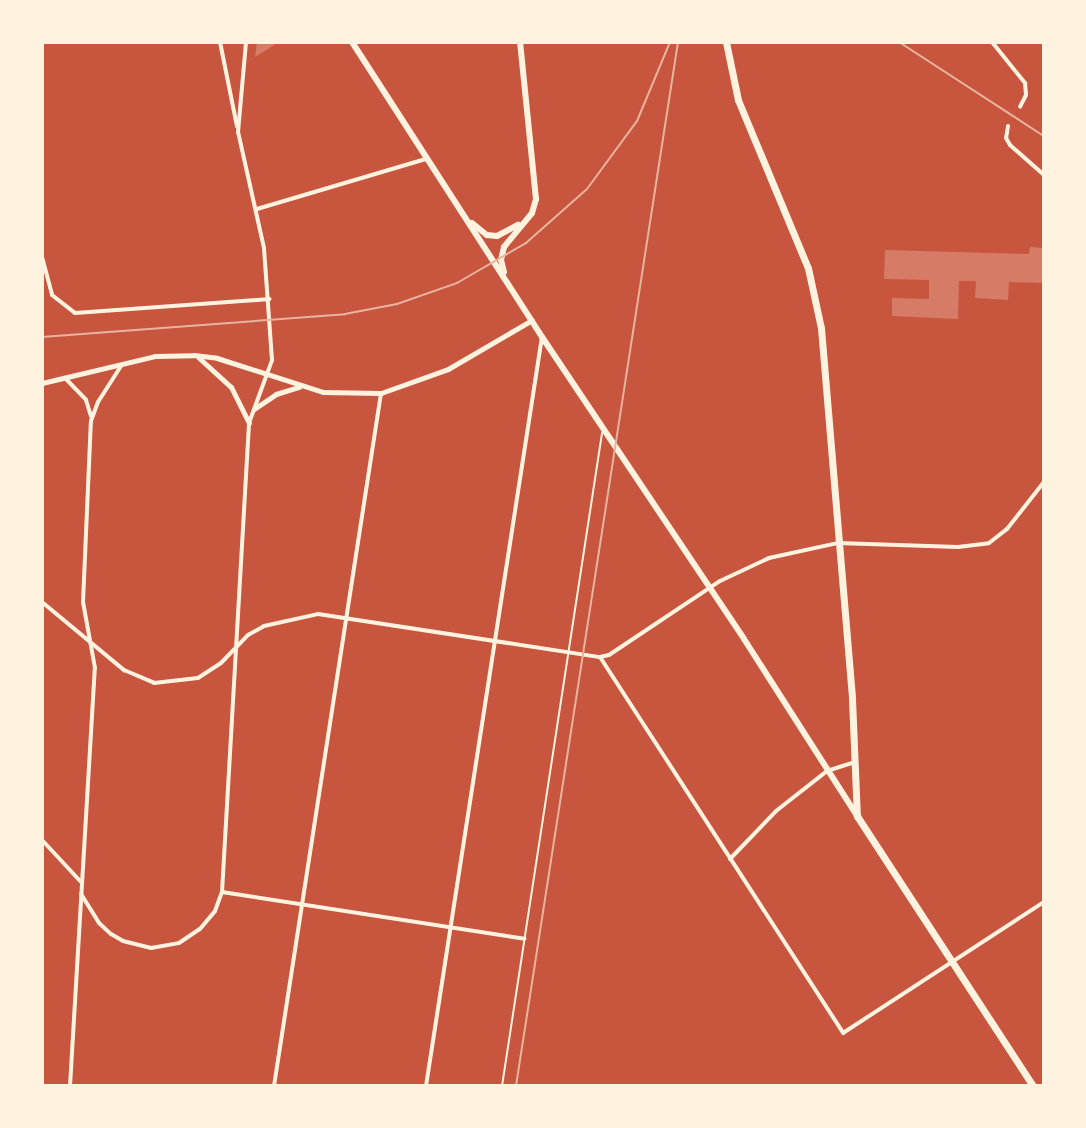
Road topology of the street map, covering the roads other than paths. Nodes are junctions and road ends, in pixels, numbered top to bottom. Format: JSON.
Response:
{"nodes":[{"id":1,"x":220,"y":42,"type":"edge"},
{"id":2,"x":246,"y":42,"type":"edge"},
{"id":3,"x":352,"y":42,"type":"edge"},
{"id":4,"x":520,"y":42,"type":"edge"},
{"id":5,"x":726,"y":42,"type":"edge"},
{"id":6,"x":992,"y":42,"type":"edge"},
{"id":7,"x":1020,"y":107,"type":"dead end"},
{"id":8,"x":1008,"y":126,"type":"dead end"},
{"id":9,"x":238,"y":132,"type":"junction"},
{"id":10,"x":428,"y":159,"type":"junction"},
{"id":11,"x":1044,"y":175,"type":"edge"},
{"id":12,"x":257,"y":209,"type":"junction"},
{"id":13,"x":465,"y":217,"type":"junction"},
{"id":14,"x":527,"y":219,"type":"junction"},
{"id":15,"x":42,"y":257,"type":"edge"},
{"id":16,"x":506,"y":279,"type":"junction"},
{"id":17,"x":269,"y":299,"type":"junction"},
{"id":18,"x":532,"y":320,"type":"junction"},
{"id":19,"x":542,"y":337,"type":"junction"},
{"id":20,"x":194,"y":355,"type":"junction"},
{"id":21,"x":121,"y":366,"type":"junction"},
{"id":22,"x":266,"y":374,"type":"junction"},
{"id":23,"x":66,"y":379,"type":"junction"},
{"id":24,"x":42,"y":383,"type":"edge"},
{"id":25,"x":300,"y":387,"type":"junction"},
{"id":26,"x":381,"y":393,"type":"junction"},
{"id":27,"x":254,"y":409,"type":"junction"},
{"id":28,"x":91,"y":421,"type":"junction"},
{"id":29,"x":249,"y":423,"type":"junction"},
{"id":30,"x":603,"y":428,"type":"junction"},
{"id":31,"x":1044,"y":482,"type":"edge"},
{"id":32,"x":838,"y":543,"type":"junction"},
{"id":33,"x":708,"y":588,"type":"junction"},
{"id":34,"x":42,"y":602,"type":"edge"},
{"id":35,"x":346,"y":617,"type":"junction"},
{"id":36,"x":91,"y":641,"type":"junction"},
{"id":37,"x":494,"y":641,"type":"junction"},
{"id":38,"x":236,"y":647,"type":"junction"},
{"id":39,"x":570,"y":652,"type":"junction"},
{"id":40,"x":600,"y":657,"type":"junction"},
{"id":41,"x":855,"y":762,"type":"junction"},
{"id":42,"x":827,"y":771,"type":"junction"},
{"id":43,"x":857,"y":816,"type":"junction"},
{"id":44,"x":42,"y":840,"type":"edge"},
{"id":45,"x":730,"y":859,"type":"junction"},
{"id":46,"x":82,"y":884,"type":"junction"},
{"id":47,"x":222,"y":892,"type":"junction"},
{"id":48,"x":81,"y":894,"type":"junction"},
{"id":49,"x":1044,"y":902,"type":"edge"},
{"id":50,"x":302,"y":904,"type":"junction"},
{"id":51,"x":451,"y":927,"type":"junction"},
{"id":52,"x":524,"y":939,"type":"junction"},
{"id":53,"x":953,"y":961,"type":"junction"},
{"id":54,"x":70,"y":1086,"type":"edge"},
{"id":55,"x":274,"y":1086,"type":"edge"},
{"id":56,"x":426,"y":1086,"type":"edge"},
{"id":57,"x":502,"y":1086,"type":"edge"},
{"id":58,"x":1033,"y":1086,"type":"edge"}],
"edges":[{"from":1,"to":9,"type":"street"},
{"from":2,"to":9,"type":"street"},
{"from":3,"to":10,"type":"main road"},
{"from":4,"to":14,"type":"main road"},
{"from":5,"to":32,"type":"main road"},
{"from":6,"to":7,"type":"street"},
{"from":8,"to":11,"type":"street"},
{"from":9,"to":12,"type":"street"},
{"from":10,"to":12,"type":"street"},
{"from":10,"to":13,"type":"main road"},
{"from":12,"to":17,"type":"street"},
{"from":13,"to":14,"type":"main road"},
{"from":13,"to":16,"type":"main road"},
{"from":14,"to":16,"type":"main road"},
{"from":15,"to":17,"type":"street"},
{"from":16,"to":18,"type":"main road"},
{"from":17,"to":22,"type":"street"},
{"from":18,"to":19,"type":"main road"},
{"from":18,"to":26,"type":"street"},
{"from":19,"to":30,"type":"main road"},
{"from":19,"to":37,"type":"street"},
{"from":20,"to":21,"type":"street"},
{"from":20,"to":22,"type":"street"},
{"from":20,"to":29,"type":"street"},
{"from":21,"to":23,"type":"street"},
{"from":21,"to":28,"type":"street"},
{"from":22,"to":25,"type":"street"},
{"from":22,"to":27,"type":"street"},
{"from":23,"to":24,"type":"street"},
{"from":23,"to":28,"type":"street"},
{"from":25,"to":26,"type":"street"},
{"from":25,"to":27,"type":"street"},
{"from":26,"to":35,"type":"street"},
{"from":27,"to":29,"type":"street"},
{"from":28,"to":36,"type":"street"},
{"from":29,"to":38,"type":"street"},
{"from":30,"to":33,"type":"main road"},
{"from":30,"to":39,"type":"lane"},
{"from":31,"to":32,"type":"street"},
{"from":32,"to":33,"type":"street"},
{"from":32,"to":41,"type":"main road"},
{"from":33,"to":40,"type":"street"},
{"from":33,"to":42,"type":"main road"},
{"from":34,"to":36,"type":"street"},
{"from":35,"to":37,"type":"street"},
{"from":35,"to":38,"type":"street"},
{"from":35,"to":50,"type":"street"},
{"from":36,"to":38,"type":"street"},
{"from":36,"to":46,"type":"street"},
{"from":37,"to":39,"type":"street"},
{"from":37,"to":51,"type":"street"},
{"from":38,"to":47,"type":"street"},
{"from":39,"to":40,"type":"street"},
{"from":39,"to":52,"type":"lane"},
{"from":40,"to":45,"type":"street"},
{"from":41,"to":42,"type":"street"},
{"from":41,"to":43,"type":"main road"},
{"from":42,"to":43,"type":"main road"},
{"from":42,"to":45,"type":"street"},
{"from":43,"to":53,"type":"main road"},
{"from":44,"to":46,"type":"street"},
{"from":45,"to":53,"type":"street"},
{"from":46,"to":48,"type":"street"},
{"from":47,"to":48,"type":"street"},
{"from":47,"to":50,"type":"street"},
{"from":48,"to":54,"type":"street"},
{"from":49,"to":53,"type":"street"},
{"from":50,"to":51,"type":"street"},
{"from":50,"to":55,"type":"street"},
{"from":51,"to":52,"type":"street"},
{"from":51,"to":56,"type":"street"},
{"from":52,"to":57,"type":"lane"},
{"from":53,"to":58,"type":"main road"}]}
